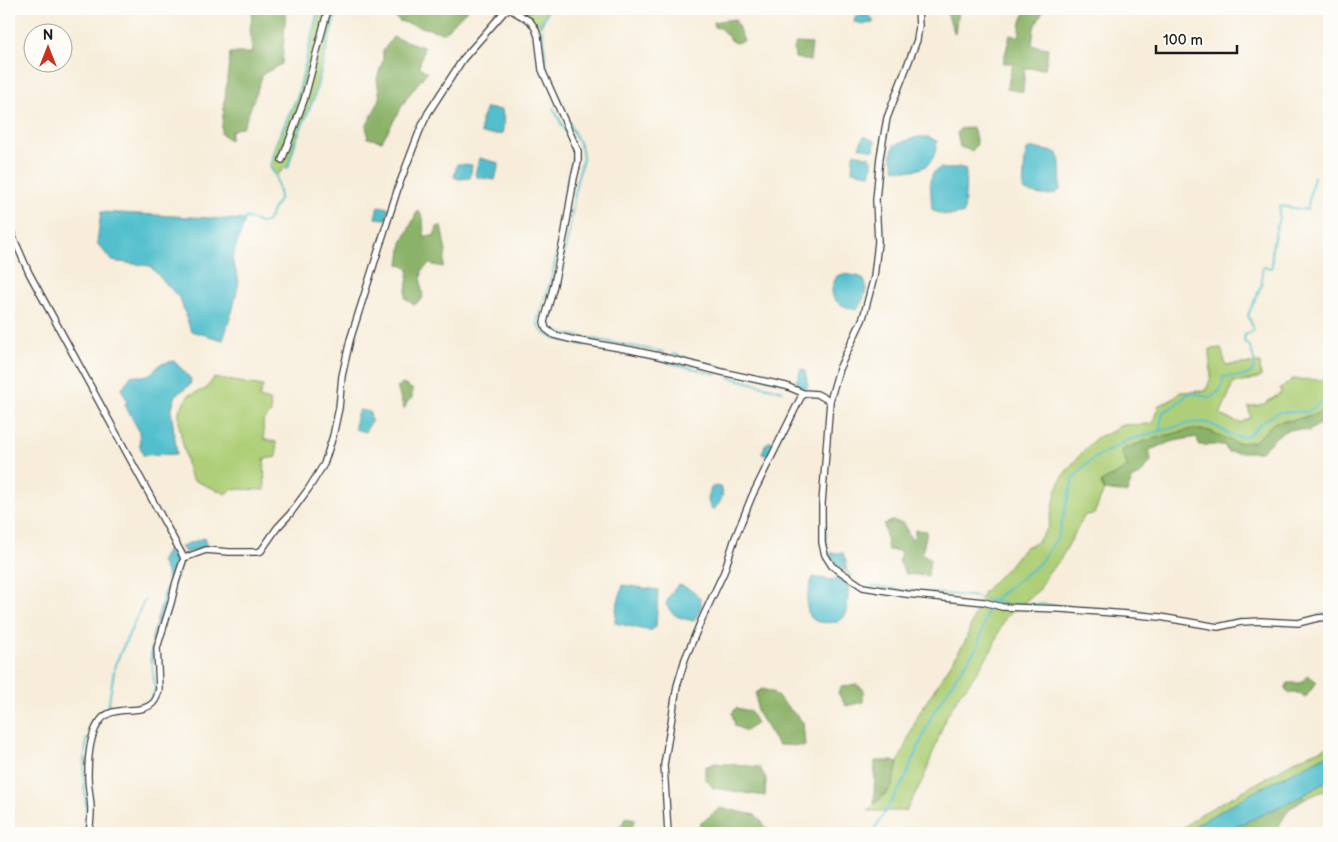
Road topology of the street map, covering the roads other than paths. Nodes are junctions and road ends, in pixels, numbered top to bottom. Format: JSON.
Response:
{"nodes":[{"id":1,"x":328,"y":9,"type":"edge"},
{"id":2,"x":508,"y":9,"type":"edge"},
{"id":3,"x":533,"y":9,"type":"edge"},
{"id":4,"x":918,"y":9,"type":"edge"},
{"id":5,"x":282,"y":160,"type":"dead end"},
{"id":6,"x":9,"y":204,"type":"edge"},
{"id":7,"x":803,"y":394,"type":"junction"},
{"id":8,"x":830,"y":401,"type":"junction"},
{"id":9,"x":184,"y":558,"type":"junction"},
{"id":10,"x":1329,"y":617,"type":"edge"},
{"id":11,"x":89,"y":833,"type":"edge"},
{"id":12,"x":668,"y":833,"type":"edge"}],
"edges":[{"from":1,"to":5,"type":"street"},
{"from":2,"to":3,"type":"street"},
{"from":2,"to":7,"type":"street"},
{"from":2,"to":9,"type":"street"},
{"from":4,"to":8,"type":"street"},
{"from":6,"to":9,"type":"street"},
{"from":7,"to":8,"type":"street"},
{"from":7,"to":12,"type":"street"},
{"from":8,"to":10,"type":"street"},
{"from":9,"to":11,"type":"street"}]}
